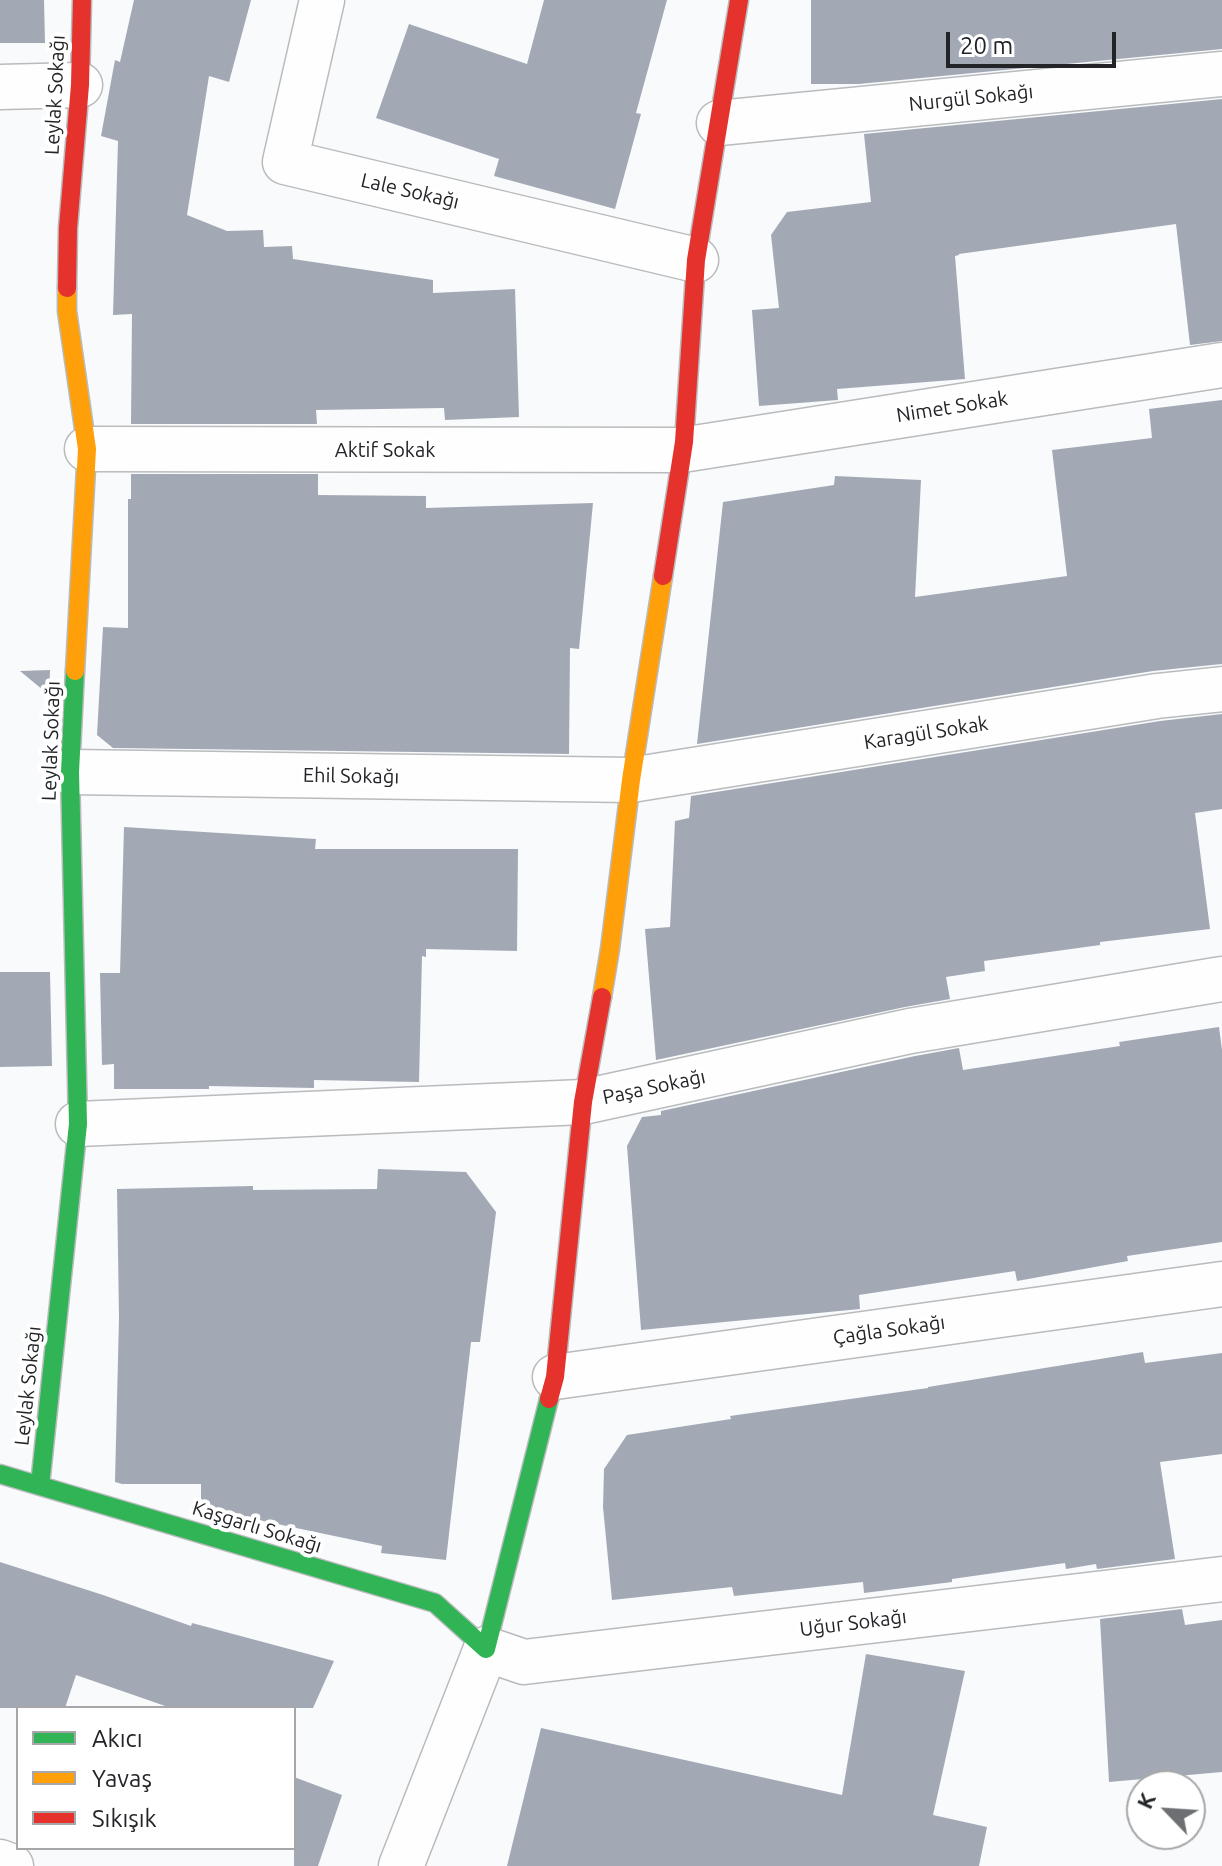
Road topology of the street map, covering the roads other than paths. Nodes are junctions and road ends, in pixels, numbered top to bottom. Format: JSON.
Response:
{"nodes":[{"id":1,"x":82,"y":0,"type":"edge"},
{"id":2,"x":322,"y":0,"type":"edge"},
{"id":3,"x":739,"y":0,"type":"edge"},
{"id":4,"x":1222,"y":74,"type":"edge"},
{"id":5,"x":80,"y":85,"type":"junction"},
{"id":6,"x":0,"y":87,"type":"edge"},
{"id":7,"x":719,"y":123,"type":"junction"},
{"id":8,"x":696,"y":260,"type":"junction"},
{"id":9,"x":1222,"y":365,"type":"edge"},
{"id":10,"x":87,"y":449,"type":"junction"},
{"id":11,"x":682,"y":450,"type":"junction"},
{"id":12,"x":1222,"y":689,"type":"edge"},
{"id":13,"x":70,"y":772,"type":"junction"},
{"id":14,"x":631,"y":780,"type":"junction"},
{"id":15,"x":1222,"y":979,"type":"edge"},
{"id":16,"x":583,"y":1102,"type":"junction"},
{"id":17,"x":78,"y":1124,"type":"junction"},
{"id":18,"x":1222,"y":1284,"type":"edge"},
{"id":19,"x":555,"y":1377,"type":"junction"},
{"id":20,"x":0,"y":1474,"type":"edge"},
{"id":21,"x":40,"y":1485,"type":"junction"},
{"id":22,"x":1222,"y":1579,"type":"edge"},
{"id":23,"x":486,"y":1649,"type":"junction"},
{"id":24,"x":0,"y":1862,"type":"edge"},
{"id":25,"x":11,"y":1866,"type":"edge"},
{"id":26,"x":401,"y":1866,"type":"edge"}],
"edges":[{"from":1,"to":5,"type":"street","name":"Leylak Sokağı"},
{"from":2,"to":8,"type":"street","name":"Lale Sokağı"},
{"from":3,"to":7,"type":"street"},
{"from":4,"to":7,"type":"street","name":"Nurgül Sokağı"},
{"from":5,"to":6,"type":"street"},
{"from":5,"to":10,"type":"street","name":"Leylak Sokağı"},
{"from":7,"to":8,"type":"street"},
{"from":8,"to":11,"type":"street"},
{"from":9,"to":11,"type":"street","name":"Nimet Sokak"},
{"from":10,"to":11,"type":"street","name":"Aktif Sokak"},
{"from":10,"to":13,"type":"street","name":"Leylak Sokağı"},
{"from":11,"to":14,"type":"street"},
{"from":12,"to":14,"type":"street","name":"Karagül Sokak"},
{"from":13,"to":14,"type":"street","name":"Ehil Sokağı"},
{"from":13,"to":17,"type":"street","name":"Leylak Sokağı"},
{"from":14,"to":16,"type":"street"},
{"from":15,"to":16,"type":"street","name":"Paşa Sokağı"},
{"from":16,"to":17,"type":"street","name":"Paşa Sokağı"},
{"from":16,"to":19,"type":"street"},
{"from":17,"to":21,"type":"street","name":"Leylak Sokağı"},
{"from":18,"to":19,"type":"street","name":"Çağla Sokağı"},
{"from":19,"to":23,"type":"street"},
{"from":20,"to":21,"type":"street","name":"Kaşgarlı Sokağı"},
{"from":21,"to":23,"type":"street","name":"Kaşgarlı Sokağı"},
{"from":22,"to":23,"type":"street","name":"Uğur Sokağı"},
{"from":23,"to":26,"type":"street"},
{"from":24,"to":25,"type":"street"}]}
